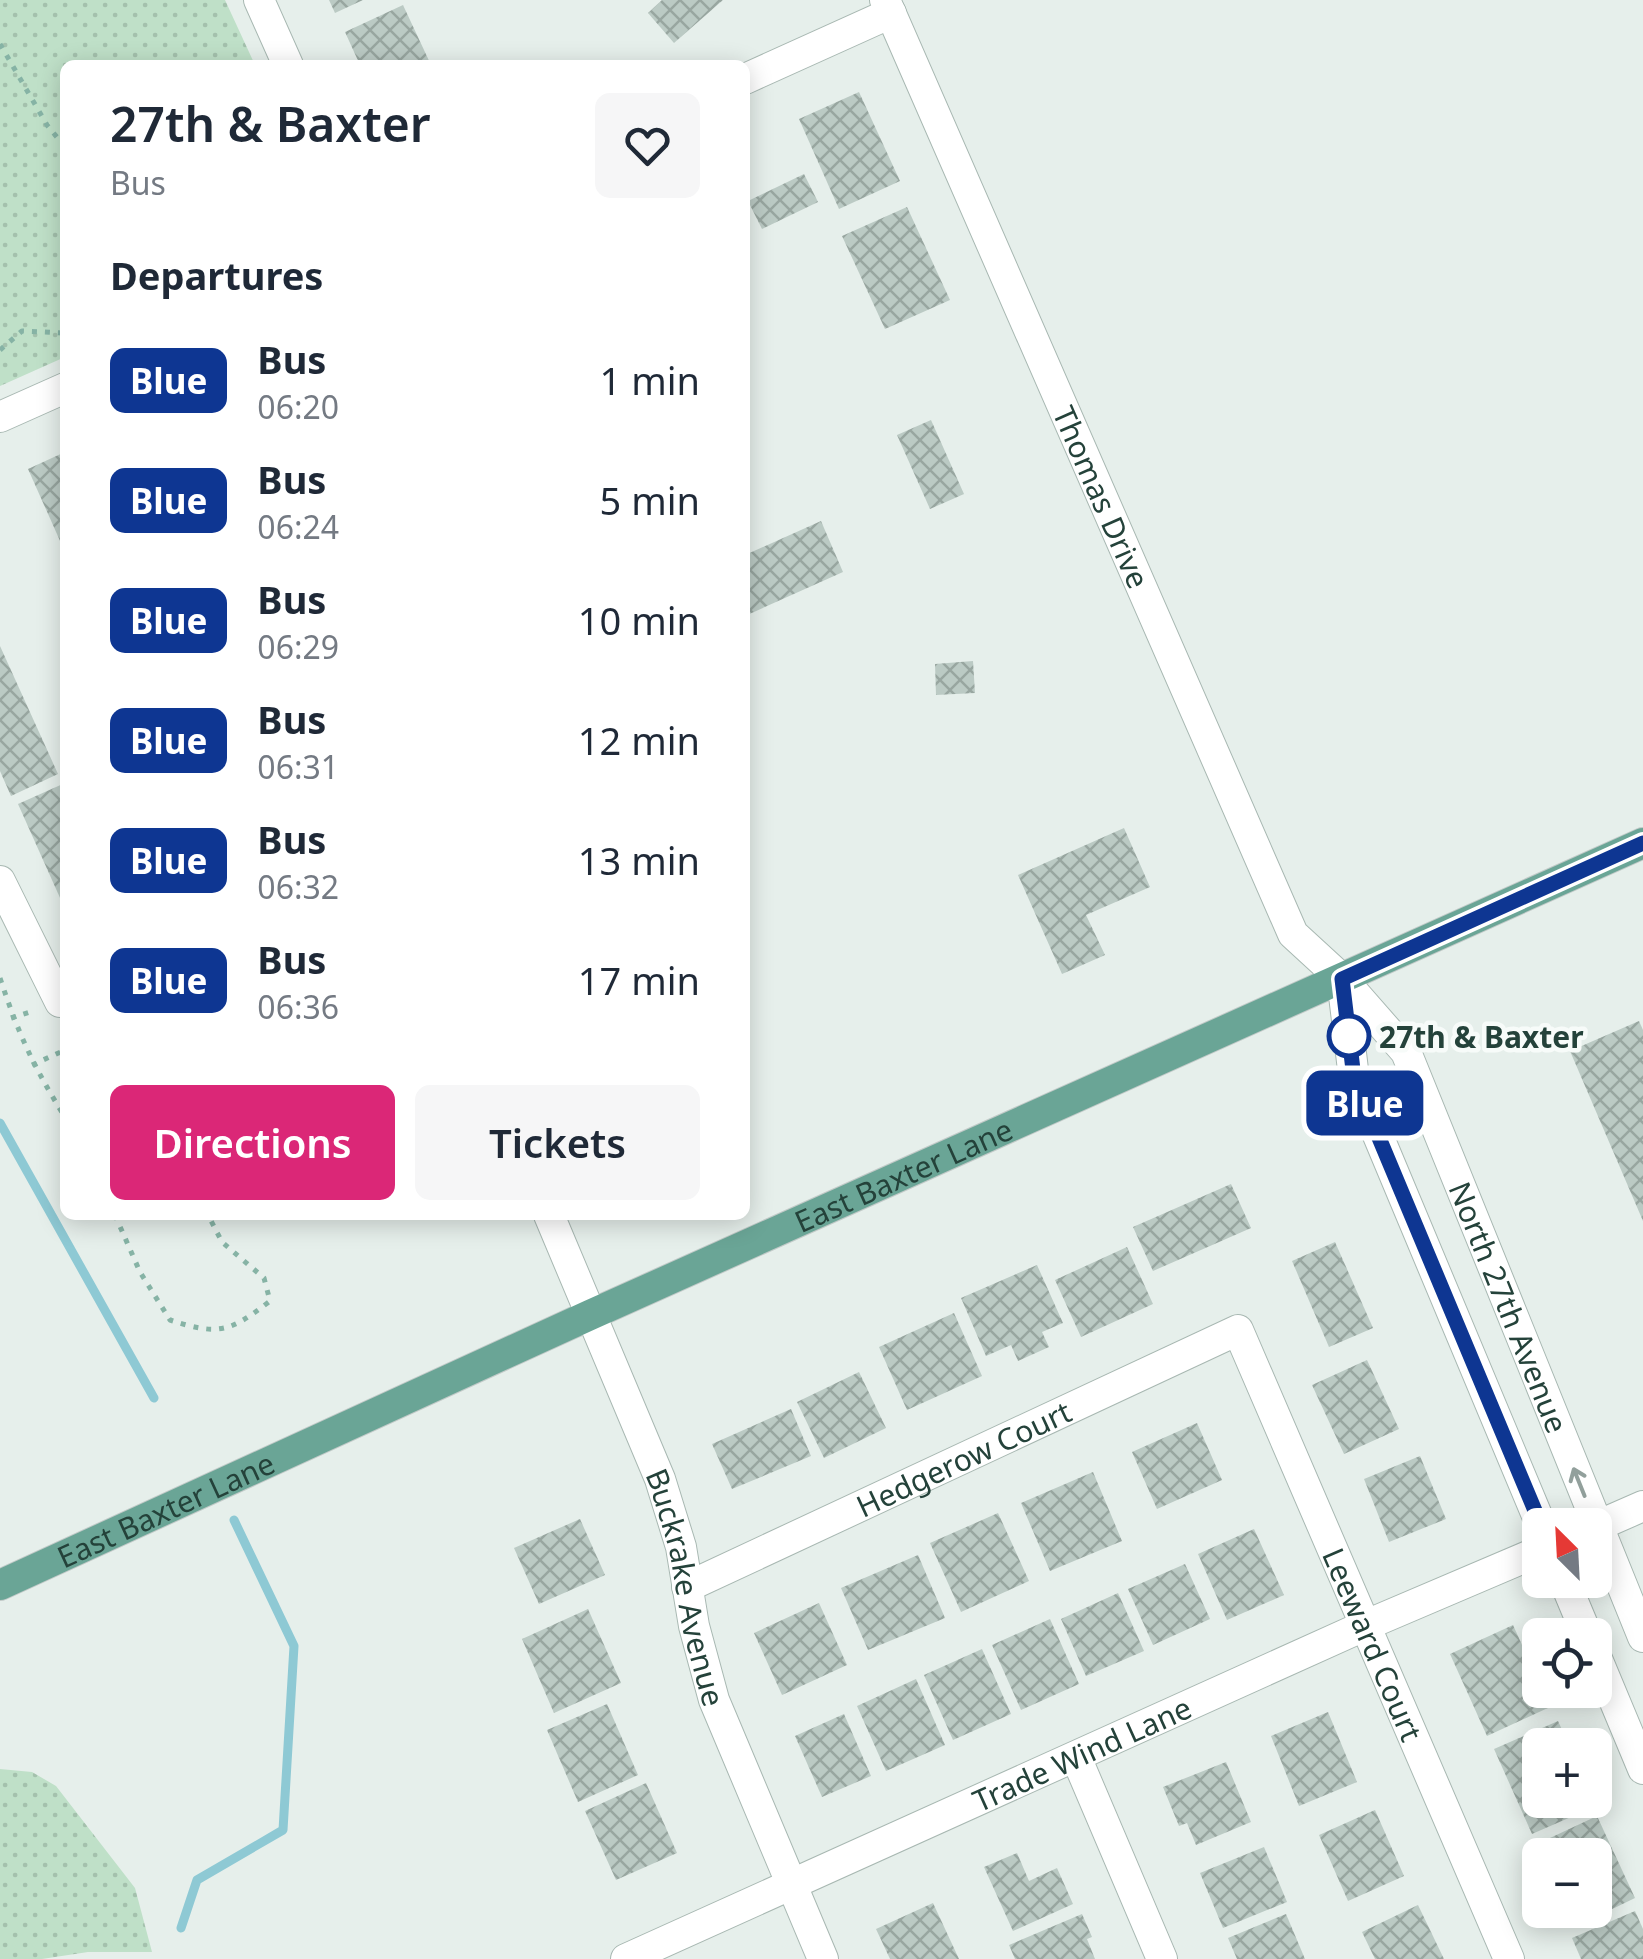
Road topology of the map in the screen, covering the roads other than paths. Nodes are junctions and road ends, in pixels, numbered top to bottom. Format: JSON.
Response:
{"nodes":[{"id":1,"x":258,"y":0,"type":"edge"},
{"id":2,"x":888,"y":6,"type":"edge"},
{"id":3,"x":286,"y":60,"type":"edge"},
{"id":4,"x":750,"y":76,"type":"edge"},
{"id":5,"x":60,"y":390,"type":"edge"},
{"id":6,"x":0,"y":416,"type":"edge"},
{"id":7,"x":1643,"y":842,"type":"edge"},
{"id":8,"x":0,"y":881,"type":"edge"},
{"id":9,"x":1342,"y":979,"type":"junction"},
{"id":10,"x":60,"y":1002,"type":"edge"},
{"id":11,"x":551,"y":1220,"type":"edge"},
{"id":12,"x":590,"y":1315,"type":"junction"},
{"id":13,"x":1238,"y":1330,"type":"joint"},
{"id":14,"x":1643,"y":1506,"type":"edge"},
{"id":15,"x":1534,"y":1508,"type":"edge"},
{"id":16,"x":1589,"y":1508,"type":"edge"},
{"id":17,"x":1612,"y":1519,"type":"edge"},
{"id":18,"x":1522,"y":1558,"type":"edge"},
{"id":19,"x":1612,"y":1564,"type":"edge"},
{"id":20,"x":0,"y":1585,"type":"edge"},
{"id":21,"x":687,"y":1586,"type":"junction"},
{"id":22,"x":1364,"y":1626,"type":"junction"},
{"id":23,"x":1643,"y":1637,"type":"edge"},
{"id":24,"x":1612,"y":1695,"type":"edge"},
{"id":25,"x":1076,"y":1758,"type":"junction"},
{"id":26,"x":1643,"y":1769,"type":"edge"},
{"id":27,"x":791,"y":1885,"type":"junction"},
{"id":28,"x":626,"y":1959,"type":"edge"},
{"id":29,"x":823,"y":1959,"type":"edge"},
{"id":30,"x":1162,"y":1959,"type":"edge"},
{"id":31,"x":1509,"y":1959,"type":"edge"}],
"edges":[{"from":1,"to":3,"type":"street"},
{"from":2,"to":4,"type":"street"},
{"from":2,"to":9,"type":"street","name":"Thomas Drive"},
{"from":5,"to":6,"type":"street"},
{"from":7,"to":9,"type":"main road","name":"East Baxter Lane"},
{"from":8,"to":10,"type":"street"},
{"from":9,"to":12,"type":"main road","name":"East Baxter Lane"},
{"from":9,"to":15,"type":"street","name":"North 27th Avenue"},
{"from":16,"to":9,"type":"street","name":"North 27th Avenue","one_way":true},
{"from":11,"to":12,"type":"street","name":"Buckrake Avenue"},
{"from":12,"to":20,"type":"main road","name":"East Baxter Lane"},
{"from":12,"to":21,"type":"street","name":"Buckrake Avenue"},
{"from":13,"to":21,"type":"street","name":"Hedgerow Court"},
{"from":13,"to":22,"type":"street","name":"Leeward Court"},
{"from":14,"to":17,"type":"street"},
{"from":18,"to":22,"type":"street","name":"Trade Wind Lane"},
{"from":19,"to":23,"type":"street","name":"North 27th Avenue"},
{"from":21,"to":27,"type":"street","name":"Buckrake Avenue"},
{"from":22,"to":25,"type":"street","name":"Trade Wind Lane"},
{"from":22,"to":31,"type":"street","name":"Leeward Court"},
{"from":24,"to":26,"type":"street"},
{"from":25,"to":27,"type":"street","name":"Trade Wind Lane"},
{"from":25,"to":30,"type":"street"},
{"from":27,"to":28,"type":"street","name":"Trade Wind Lane"},
{"from":27,"to":29,"type":"street","name":"Buckrake Avenue"}]}
